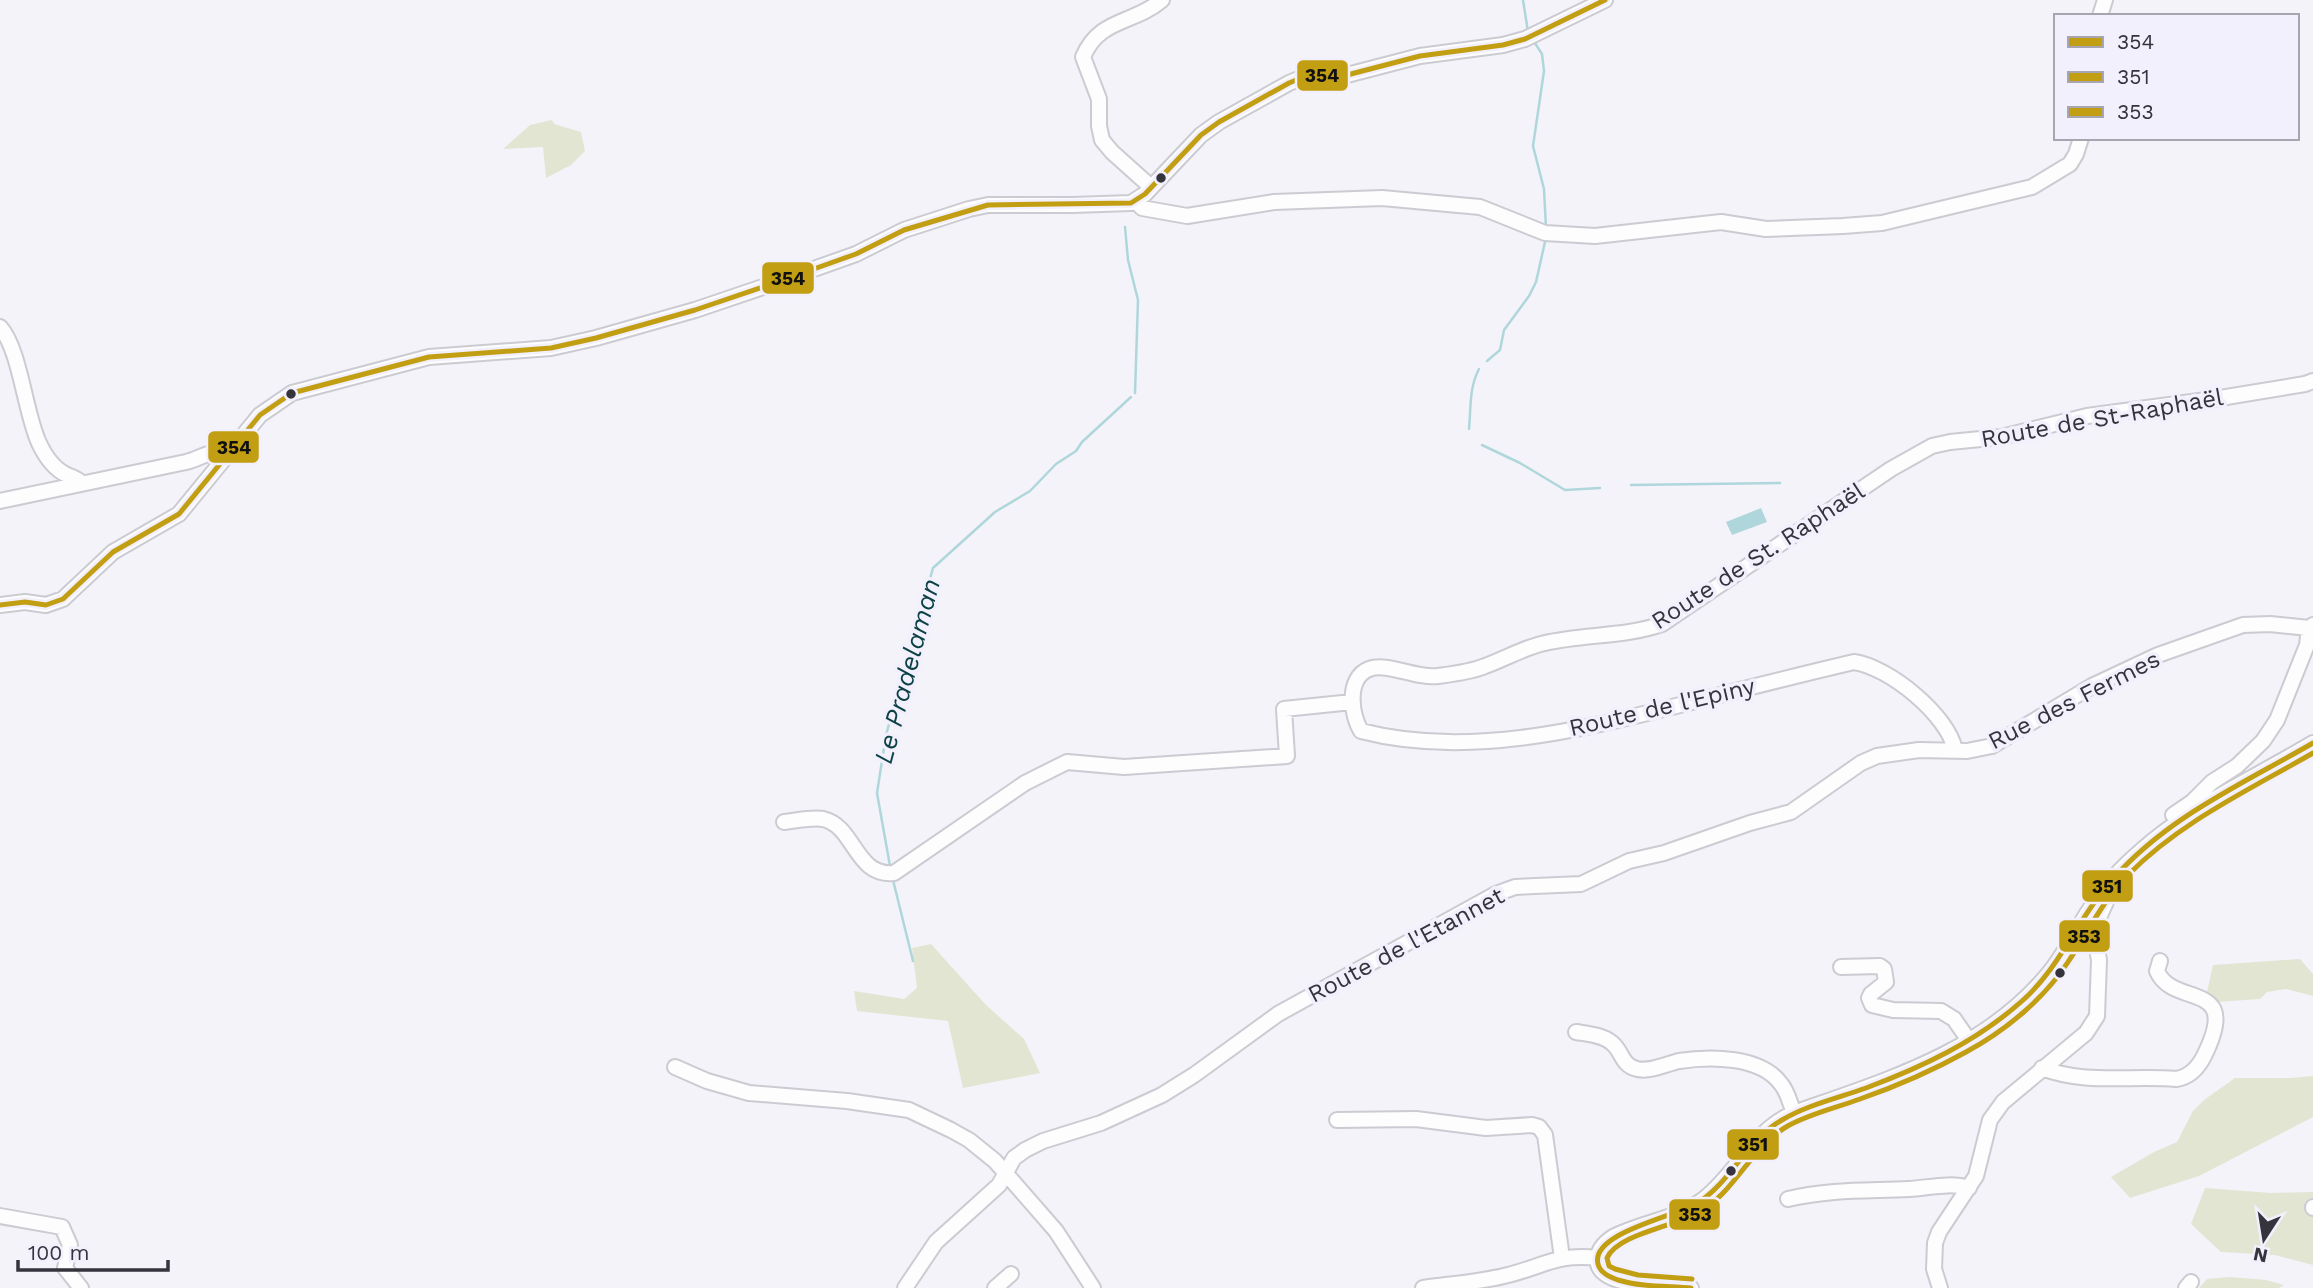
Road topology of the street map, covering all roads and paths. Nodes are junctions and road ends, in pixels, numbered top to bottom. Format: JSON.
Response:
{"nodes":[{"id":1,"x":1162,"y":0,"type":"edge"},
{"id":2,"x":1605,"y":0,"type":"edge"},
{"id":3,"x":2080,"y":140,"type":"edge"},
{"id":4,"x":1151,"y":187,"type":"junction"},
{"id":5,"x":1135,"y":201,"type":"junction"},
{"id":6,"x":0,"y":327,"type":"edge"},
{"id":7,"x":2313,"y":381,"type":"edge"},
{"id":8,"x":1932,"y":446,"type":"joint"},
{"id":9,"x":227,"y":456,"type":"junction"},
{"id":10,"x":81,"y":483,"type":"junction"},
{"id":11,"x":0,"y":501,"type":"edge"},
{"id":12,"x":0,"y":605,"type":"edge"},
{"id":13,"x":2311,"y":626,"type":"edge"},
{"id":14,"x":1352,"y":702,"type":"junction"},
{"id":15,"x":2313,"y":743,"type":"edge"},
{"id":16,"x":1955,"y":750,"type":"junction"},
{"id":17,"x":784,"y":822,"type":"dead end"},
{"id":18,"x":2160,"y":835,"type":"junction"},
{"id":19,"x":2109,"y":883,"type":"junction"},
{"id":20,"x":2160,"y":961,"type":"dead end"},
{"id":21,"x":1841,"y":967,"type":"dead end"},
{"id":22,"x":1576,"y":1032,"type":"dead end"},
{"id":23,"x":1970,"y":1042,"type":"junction"},
{"id":24,"x":675,"y":1067,"type":"dead end"},
{"id":25,"x":2042,"y":1068,"type":"junction"},
{"id":26,"x":1794,"y":1114,"type":"junction"},
{"id":27,"x":1336,"y":1120,"type":"dead end"},
{"id":28,"x":1006,"y":1174,"type":"junction"},
{"id":29,"x":1969,"y":1188,"type":"junction"},
{"id":30,"x":1788,"y":1199,"type":"dead end"},
{"id":31,"x":0,"y":1216,"type":"edge"},
{"id":32,"x":1562,"y":1258,"type":"junction"},
{"id":33,"x":1598,"y":1258,"type":"junction"},
{"id":34,"x":1011,"y":1274,"type":"dead end"},
{"id":35,"x":1451,"y":1286,"type":"edge"},
{"id":36,"x":80,"y":1288,"type":"edge"},
{"id":37,"x":905,"y":1288,"type":"edge"},
{"id":38,"x":995,"y":1288,"type":"edge"},
{"id":39,"x":1093,"y":1288,"type":"edge"},
{"id":40,"x":1423,"y":1288,"type":"edge"},
{"id":41,"x":1691,"y":1288,"type":"edge"},
{"id":42,"x":1940,"y":1288,"type":"edge"}],
"edges":[{"from":1,"to":4,"type":"street"},
{"from":2,"to":4,"type":"street"},
{"from":3,"to":5,"type":"street"},
{"from":4,"to":5,"type":"street"},
{"from":5,"to":9,"type":"street"},
{"from":6,"to":10,"type":"street"},
{"from":7,"to":8,"type":"street","name":"Route de St-Raphaël"},
{"from":8,"to":14,"type":"street","name":"Route de St. Raphaël"},
{"from":9,"to":10,"type":"street"},
{"from":9,"to":12,"type":"street"},
{"from":10,"to":11,"type":"street"},
{"from":13,"to":16,"type":"street","name":"Rue des Fermes"},
{"from":13,"to":18,"type":"street"},
{"from":14,"to":16,"type":"street","name":"Route de l'Epiny"},
{"from":14,"to":17,"type":"street"},
{"from":15,"to":18,"type":"street"},
{"from":16,"to":28,"type":"street","name":"Route de l'Etannet"},
{"from":18,"to":19,"type":"street"},
{"from":19,"to":23,"type":"street"},
{"from":19,"to":25,"type":"street"},
{"from":20,"to":25,"type":"street"},
{"from":21,"to":23,"type":"street"},
{"from":22,"to":26,"type":"street"},
{"from":23,"to":26,"type":"street"},
{"from":24,"to":28,"type":"street"},
{"from":25,"to":29,"type":"street"},
{"from":26,"to":33,"type":"street"},
{"from":27,"to":32,"type":"street"},
{"from":28,"to":37,"type":"street","name":"Route de l'Etannet"},
{"from":28,"to":39,"type":"street"},
{"from":29,"to":30,"type":"street"},
{"from":29,"to":42,"type":"street"},
{"from":31,"to":36,"type":"street"},
{"from":32,"to":33,"type":"street"},
{"from":32,"to":35,"type":"street"},
{"from":33,"to":41,"type":"street"},
{"from":34,"to":38,"type":"street"},
{"from":35,"to":40,"type":"street"}]}
